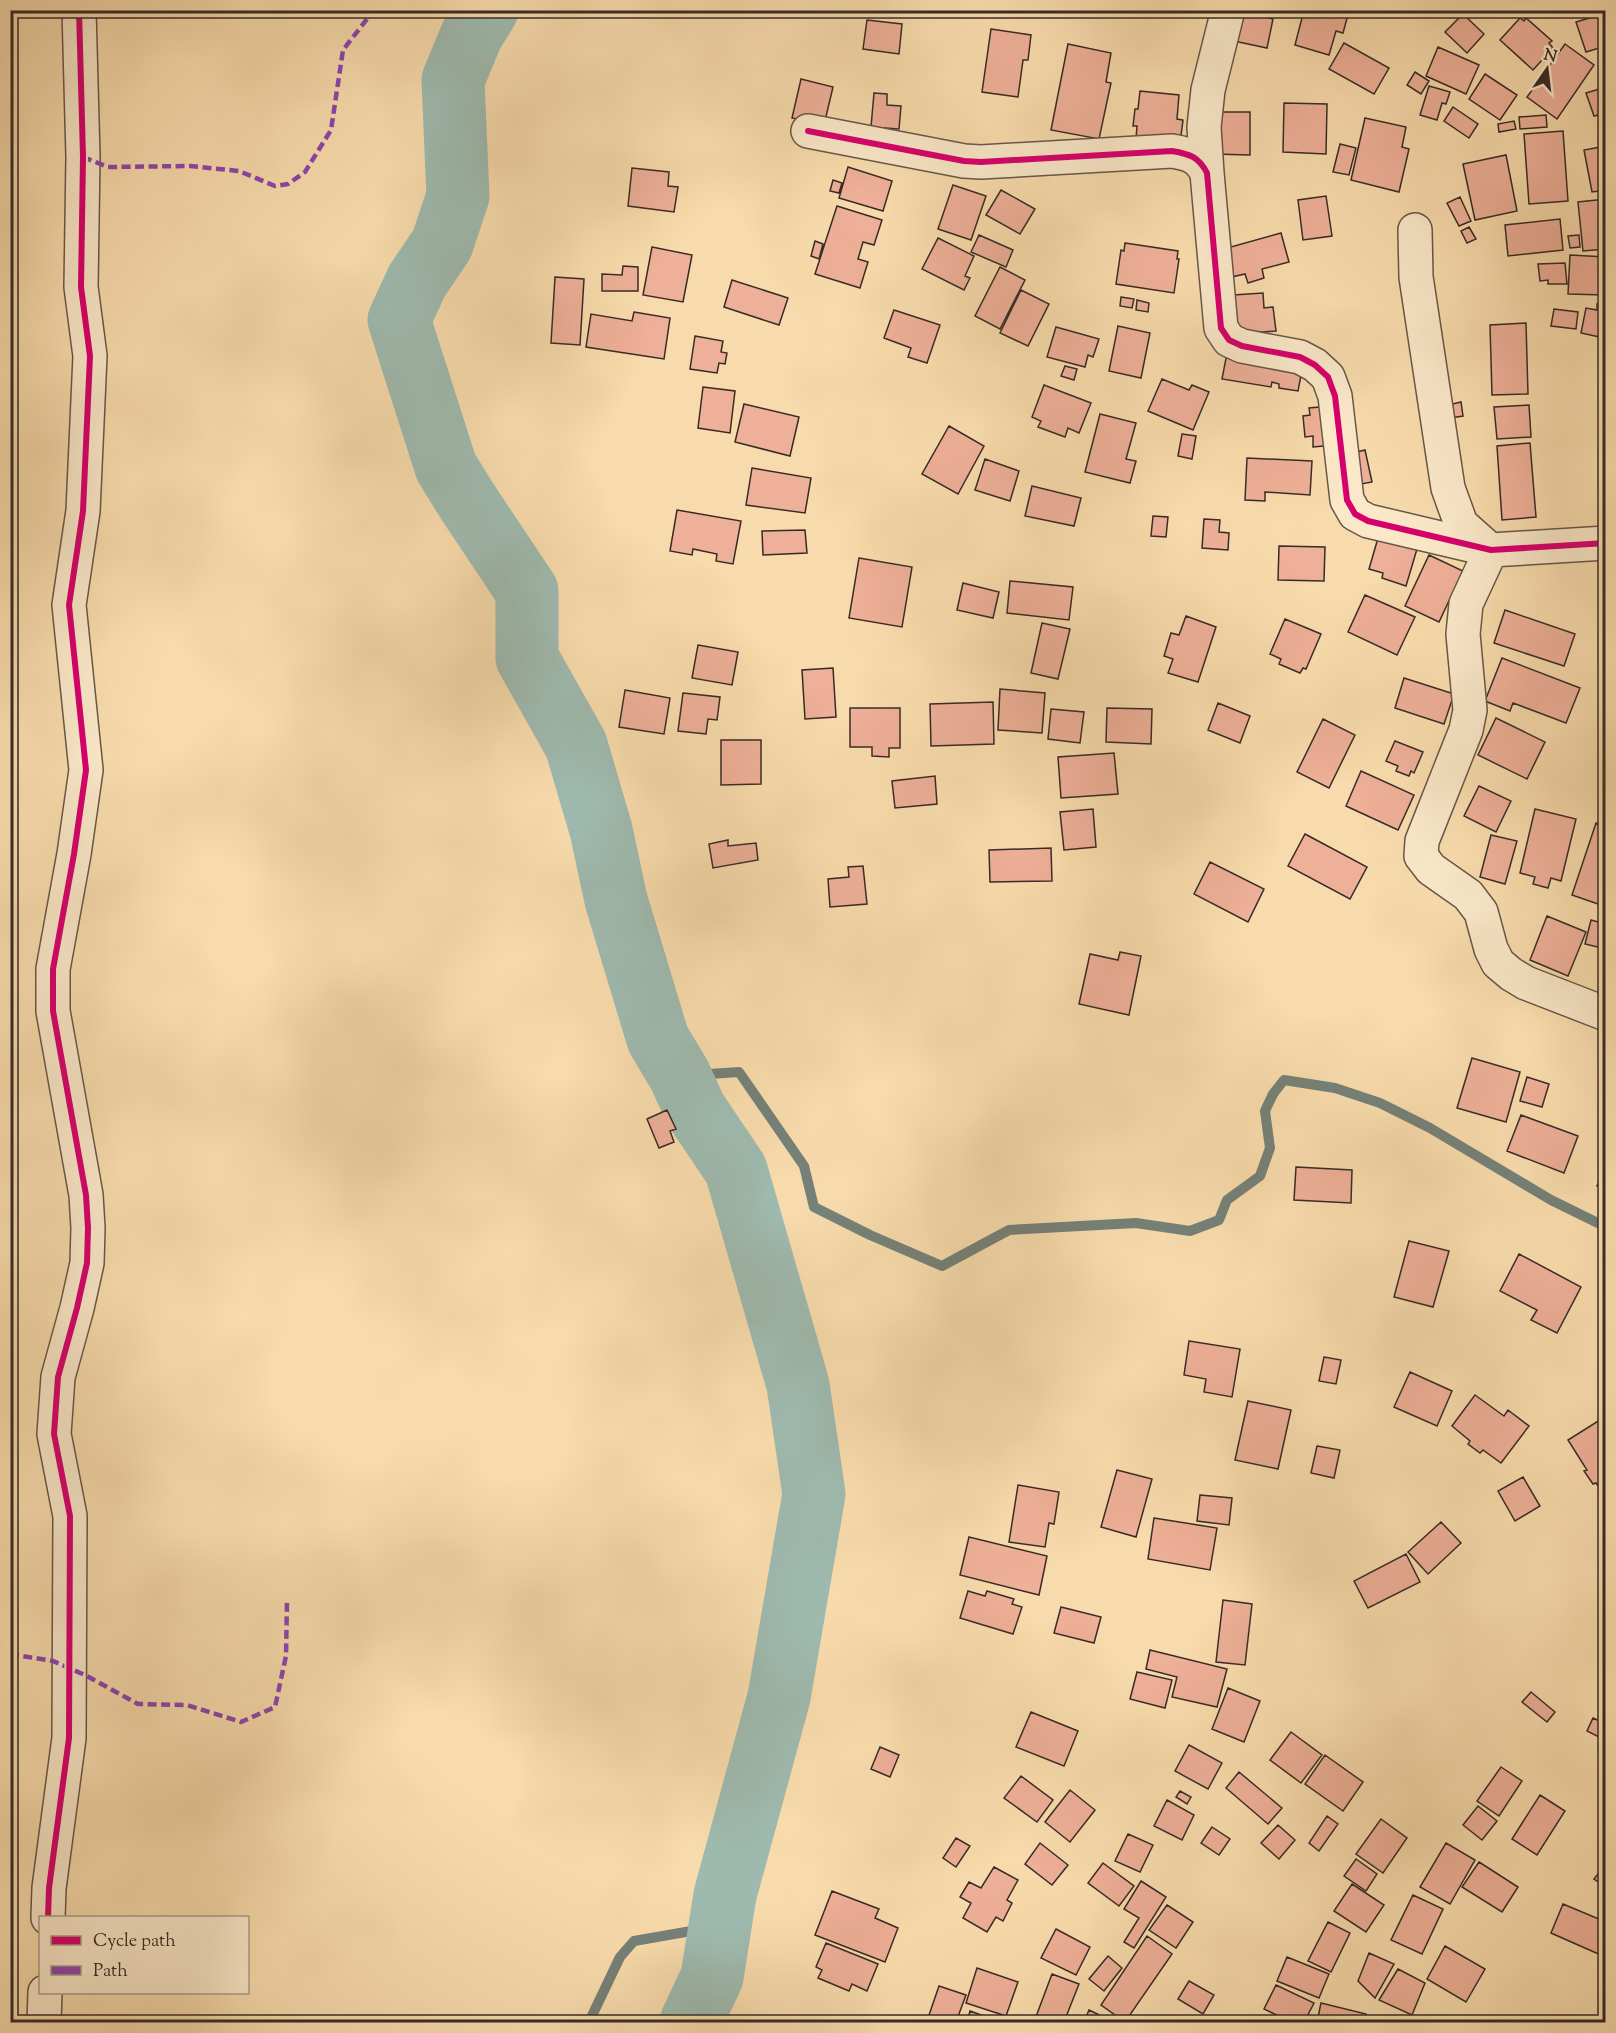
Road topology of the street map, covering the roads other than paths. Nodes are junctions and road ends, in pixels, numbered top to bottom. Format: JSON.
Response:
{"nodes":[{"id":1,"x":79,"y":10,"type":"edge"},
{"id":2,"x":1228,"y":10,"type":"edge"},
{"id":3,"x":808,"y":131,"type":"dead end"},
{"id":4,"x":1207,"y":173,"type":"junction"},
{"id":5,"x":1415,"y":230,"type":"dead end"},
{"id":6,"x":1605,"y":543,"type":"edge"},
{"id":7,"x":1491,"y":550,"type":"junction"},
{"id":8,"x":1605,"y":1014,"type":"edge"},
{"id":9,"x":48,"y":1916,"type":"edge"},
{"id":10,"x":45,"y":1994,"type":"edge"},
{"id":11,"x":44,"y":2022,"type":"edge"}],
"edges":[{"from":1,"to":9,"type":"street"},
{"from":2,"to":4,"type":"street"},
{"from":3,"to":4,"type":"street"},
{"from":4,"to":7,"type":"street"},
{"from":5,"to":7,"type":"street"},
{"from":6,"to":7,"type":"street"},
{"from":7,"to":8,"type":"street"},
{"from":10,"to":11,"type":"street"}]}
